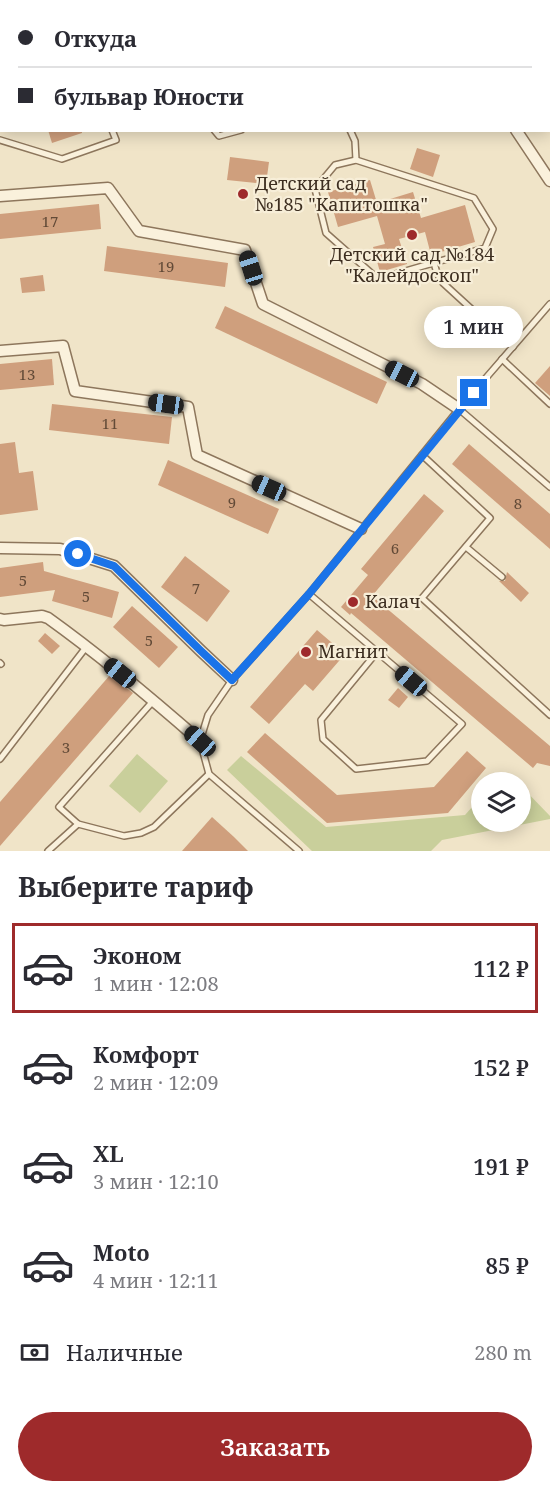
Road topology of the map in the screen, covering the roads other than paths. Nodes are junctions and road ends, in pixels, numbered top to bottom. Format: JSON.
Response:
{"nodes":[{"id":1,"x":113,"y":132,"type":"edge"},
{"id":2,"x":216,"y":132,"type":"edge"},
{"id":3,"x":234,"y":132,"type":"edge"},
{"id":4,"x":351,"y":132,"type":"edge"},
{"id":5,"x":517,"y":132,"type":"edge"},
{"id":6,"x":0,"y":140,"type":"edge"},
{"id":7,"x":356,"y":160,"type":"junction"},
{"id":8,"x":550,"y":181,"type":"edge"},
{"id":9,"x":0,"y":196,"type":"edge"},
{"id":10,"x":434,"y":262,"type":"junction"},
{"id":11,"x":550,"y":304,"type":"edge"},
{"id":12,"x":513,"y":347,"type":"junction"},
{"id":13,"x":0,"y":351,"type":"edge"},
{"id":14,"x":502,"y":359,"type":"junction"},
{"id":15,"x":550,"y":404,"type":"edge"},
{"id":16,"x":459,"y":409,"type":"junction"},
{"id":17,"x":422,"y":455,"type":"junction"},
{"id":18,"x":550,"y":487,"type":"edge"},
{"id":19,"x":361,"y":529,"type":"junction"},
{"id":20,"x":466,"y":547,"type":"junction"},
{"id":21,"x":0,"y":548,"type":"edge"},
{"id":22,"x":502,"y":577,"type":"dead end"},
{"id":23,"x":309,"y":594,"type":"junction"},
{"id":24,"x":0,"y":619,"type":"edge"},
{"id":25,"x":87,"y":646,"type":"junction"},
{"id":26,"x":377,"y":652,"type":"junction"},
{"id":27,"x":232,"y":680,"type":"junction"},
{"id":28,"x":154,"y":700,"type":"junction"},
{"id":29,"x":550,"y":715,"type":"edge"},
{"id":30,"x":200,"y":741,"type":"junction"},
{"id":31,"x":0,"y":759,"type":"edge"},
{"id":32,"x":209,"y":774,"type":"junction"},
{"id":33,"x":78,"y":824,"type":"junction"},
{"id":34,"x":295,"y":850,"type":"edge"},
{"id":35,"x":48,"y":851,"type":"edge"}],
"edges":[{"from":1,"to":6,"type":"lane"},
{"from":2,"to":3,"type":"lane"},
{"from":4,"to":7,"type":"lane"},
{"from":5,"to":8,"type":"street"},
{"from":7,"to":10,"type":"lane"},
{"from":7,"to":10,"type":"lane"},
{"from":9,"to":16,"type":"street"},
{"from":10,"to":12,"type":"lane"},
{"from":11,"to":12,"type":"lane"},
{"from":12,"to":14,"type":"lane"},
{"from":13,"to":19,"type":"street"},
{"from":14,"to":15,"type":"lane"},
{"from":14,"to":16,"type":"lane"},
{"from":16,"to":17,"type":"lane"},
{"from":16,"to":18,"type":"lane"},
{"from":17,"to":19,"type":"lane"},
{"from":17,"to":20,"type":"lane"},
{"from":19,"to":23,"type":"lane"},
{"from":20,"to":22,"type":"lane"},
{"from":20,"to":29,"type":"lane"},
{"from":21,"to":27,"type":"street"},
{"from":23,"to":26,"type":"lane"},
{"from":23,"to":27,"type":"lane"},
{"from":24,"to":25,"type":"street"},
{"from":25,"to":28,"type":"street"},
{"from":25,"to":31,"type":"lane"},
{"from":26,"to":26,"type":"lane"},
{"from":27,"to":30,"type":"lane"},
{"from":28,"to":30,"type":"street"},
{"from":28,"to":33,"type":"lane"},
{"from":30,"to":32,"type":"lane"},
{"from":32,"to":33,"type":"lane"},
{"from":32,"to":34,"type":"lane"},
{"from":33,"to":35,"type":"lane"}]}
